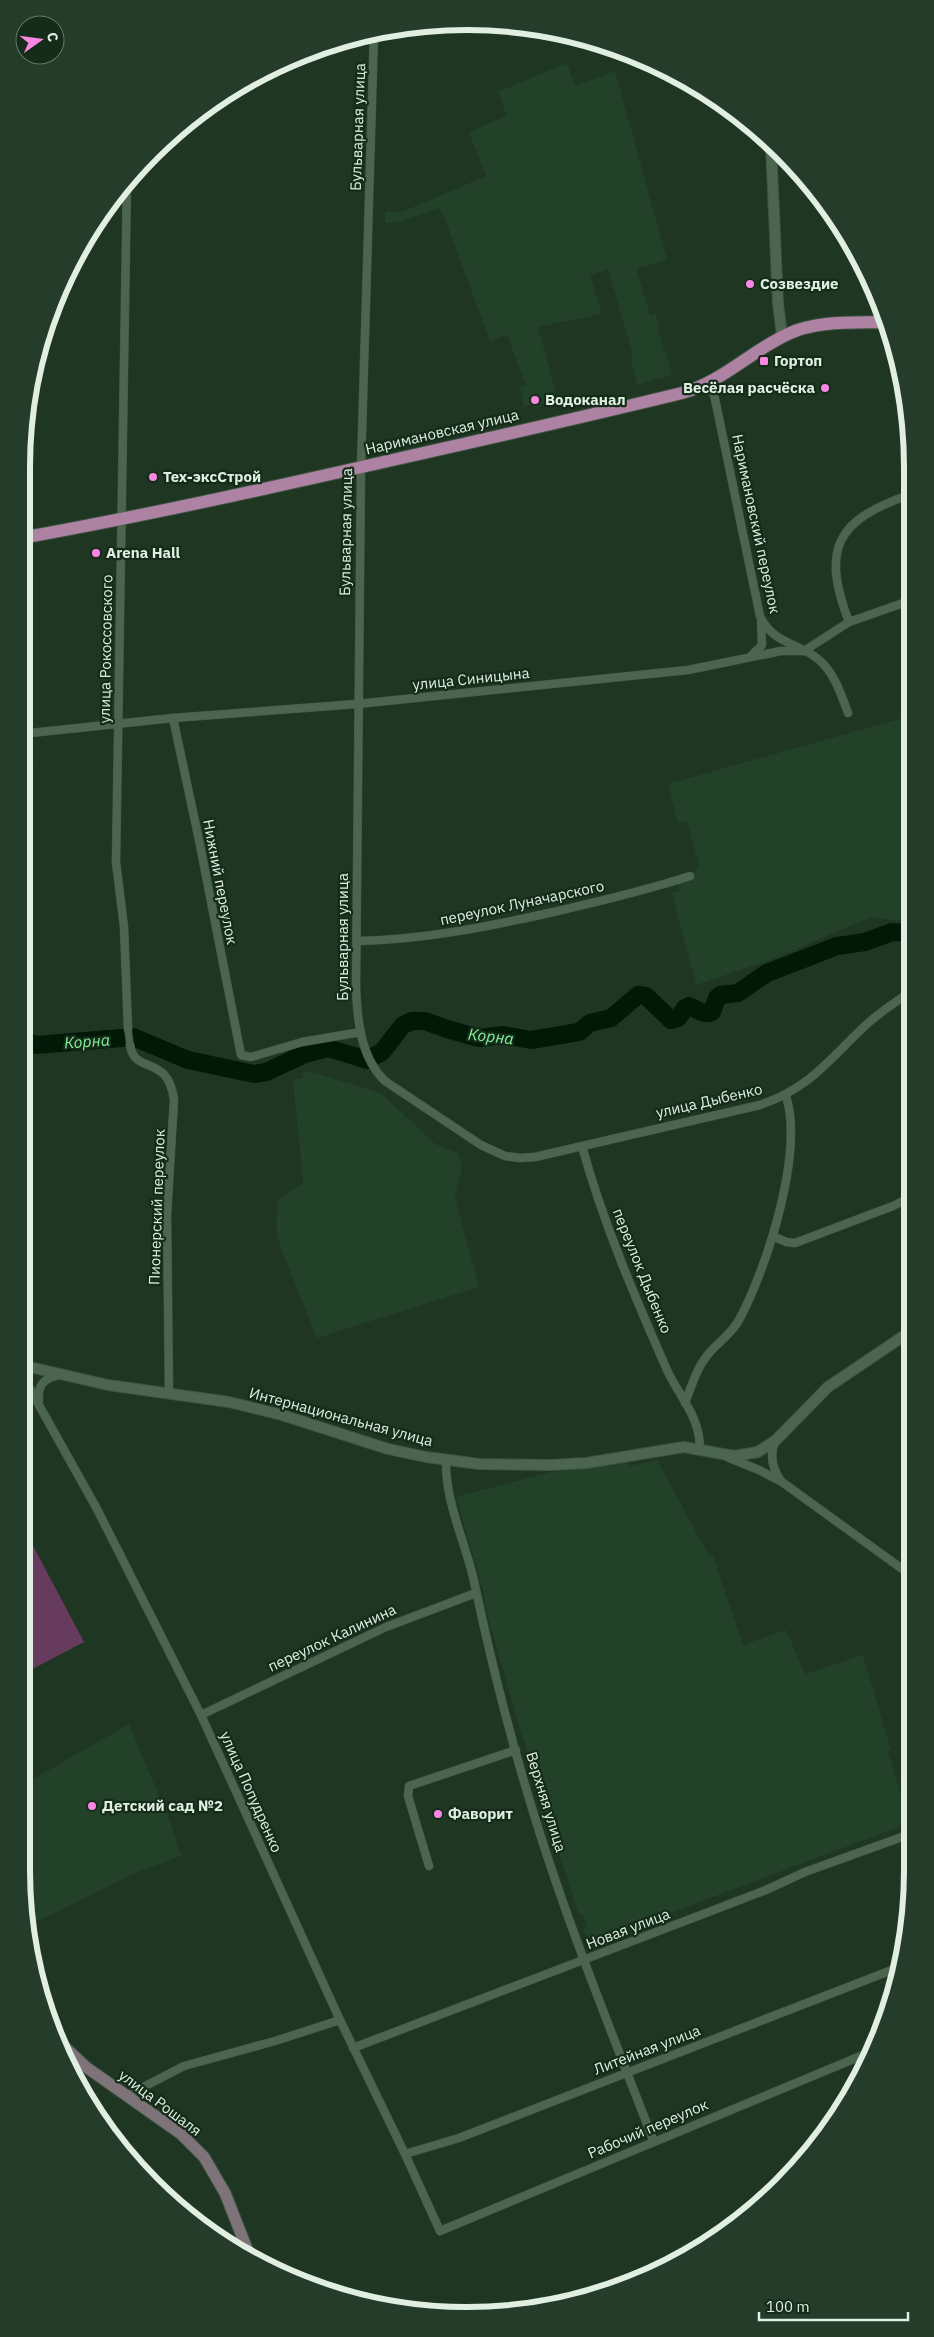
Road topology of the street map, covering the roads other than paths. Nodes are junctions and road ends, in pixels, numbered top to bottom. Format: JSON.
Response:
{"nodes":[{"id":1,"x":374,"y":40,"type":"edge"},
{"id":2,"x":772,"y":154,"type":"edge"},
{"id":3,"x":127,"y":193,"type":"edge"},
{"id":4,"x":879,"y":322,"type":"edge"},
{"id":5,"x":782,"y":336,"type":"junction"},
{"id":6,"x":710,"y":383,"type":"junction"},
{"id":7,"x":361,"y":468,"type":"junction"},
{"id":8,"x":904,"y":497,"type":"edge"},
{"id":9,"x":123,"y":519,"type":"junction"},
{"id":10,"x":30,"y":536,"type":"edge"},
{"id":11,"x":904,"y":602,"type":"edge"},
{"id":12,"x":760,"y":616,"type":"junction"},
{"id":13,"x":850,"y":622,"type":"junction"},
{"id":14,"x":804,"y":651,"type":"junction"},
{"id":15,"x":747,"y":659,"type":"junction"},
{"id":16,"x":357,"y":704,"type":"junction"},
{"id":17,"x":848,"y":713,"type":"dead end"},
{"id":18,"x":173,"y":718,"type":"junction"},
{"id":19,"x":119,"y":724,"type":"junction"},
{"id":20,"x":30,"y":733,"type":"edge"},
{"id":21,"x":690,"y":876,"type":"dead end"},
{"id":22,"x":356,"y":941,"type":"junction"},
{"id":23,"x":904,"y":996,"type":"edge"},
{"id":24,"x":129,"y":1030,"type":"joint"},
{"id":25,"x":361,"y":1032,"type":"junction"},
{"id":26,"x":130,"y":1045,"type":"joint"},
{"id":27,"x":786,"y":1096,"type":"junction"},
{"id":28,"x":480,"y":1145,"type":"joint"},
{"id":29,"x":582,"y":1146,"type":"junction"},
{"id":30,"x":904,"y":1200,"type":"edge"},
{"id":31,"x":773,"y":1236,"type":"junction"},
{"id":32,"x":904,"y":1335,"type":"edge"},
{"id":33,"x":30,"y":1367,"type":"edge"},
{"id":34,"x":62,"y":1375,"type":"junction"},
{"id":35,"x":30,"y":1388,"type":"edge"},
{"id":36,"x":169,"y":1392,"type":"junction"},
{"id":37,"x":685,"y":1402,"type":"junction"},
{"id":38,"x":41,"y":1406,"type":"junction"},
{"id":39,"x":776,"y":1440,"type":"junction"},
{"id":40,"x":700,"y":1449,"type":"junction"},
{"id":41,"x":715,"y":1453,"type":"junction"},
{"id":42,"x":446,"y":1460,"type":"junction"},
{"id":43,"x":782,"y":1482,"type":"junction"},
{"id":44,"x":904,"y":1570,"type":"edge"},
{"id":45,"x":476,"y":1594,"type":"junction"},
{"id":46,"x":202,"y":1715,"type":"junction"},
{"id":47,"x":516,"y":1750,"type":"junction"},
{"id":48,"x":904,"y":1836,"type":"edge"},
{"id":49,"x":429,"y":1866,"type":"dead end"},
{"id":50,"x":586,"y":1960,"type":"junction"},
{"id":51,"x":892,"y":1970,"type":"edge"},
{"id":52,"x":340,"y":2020,"type":"junction"},
{"id":53,"x":353,"y":2048,"type":"junction"},
{"id":54,"x":70,"y":2052,"type":"edge"},
{"id":55,"x":863,"y":2055,"type":"edge"},
{"id":56,"x":627,"y":2073,"type":"junction"},
{"id":57,"x":126,"y":2096,"type":"junction"},
{"id":58,"x":654,"y":2142,"type":"junction"},
{"id":59,"x":405,"y":2154,"type":"junction"},
{"id":60,"x":440,"y":2231,"type":"joint"},
{"id":61,"x":246,"y":2247,"type":"edge"}],
"edges":[{"from":1,"to":7,"type":"street","name":"Бульварная улица"},
{"from":2,"to":5,"type":"street"},
{"from":3,"to":9,"type":"street","name":"улица Рокоссовского"},
{"from":4,"to":5,"type":"main road","name":"Наримановская улица"},
{"from":5,"to":6,"type":"main road","name":"Наримановская улица"},
{"from":6,"to":7,"type":"main road","name":"Наримановская улица"},
{"from":6,"to":12,"type":"street","name":"Наримановский переулок"},
{"from":7,"to":9,"type":"main road","name":"Наримановская улица"},
{"from":7,"to":16,"type":"street","name":"Бульварная улица"},
{"from":8,"to":13,"type":"street"},
{"from":9,"to":10,"type":"main road","name":"Наримановская улица"},
{"from":9,"to":19,"type":"street","name":"улица Рокоссовского"},
{"from":11,"to":13,"type":"street"},
{"from":12,"to":14,"type":"street","name":"Наримановский переулок"},
{"from":12,"to":15,"type":"street"},
{"from":13,"to":14,"type":"street"},
{"from":14,"to":15,"type":"street","name":"улица Синицына"},
{"from":14,"to":17,"type":"street","name":"Наримановский переулок"},
{"from":15,"to":16,"type":"street","name":"улица Синицына"},
{"from":16,"to":18,"type":"street","name":"улица Синицына"},
{"from":16,"to":22,"type":"street","name":"Бульварная улица"},
{"from":18,"to":19,"type":"street","name":"улица Синицына"},
{"from":18,"to":25,"type":"street","name":"Нижний переулок"},
{"from":19,"to":20,"type":"street","name":"улица Синицына"},
{"from":19,"to":24,"type":"street","name":"улица Рокоссовского"},
{"from":21,"to":22,"type":"street","name":"переулок Луначарского"},
{"from":22,"to":25,"type":"street","name":"Бульварная улица"},
{"from":23,"to":27,"type":"street","name":"улица Дыбенко"},
{"from":24,"to":26,"type":"street"},
{"from":25,"to":28,"type":"street","name":"Бульварная улица"},
{"from":26,"to":36,"type":"street","name":"Пионерский переулок"},
{"from":27,"to":29,"type":"street","name":"улица Дыбенко"},
{"from":27,"to":31,"type":"street"},
{"from":28,"to":29,"type":"street","name":"улица Дыбенко"},
{"from":29,"to":37,"type":"street","name":"переулок Дыбенко"},
{"from":30,"to":31,"type":"street"},
{"from":31,"to":37,"type":"street"},
{"from":32,"to":39,"type":"street"},
{"from":33,"to":34,"type":"street","name":"Интернациональная улица"},
{"from":34,"to":36,"type":"street","name":"Интернациональная улица"},
{"from":34,"to":38,"type":"street"},
{"from":35,"to":38,"type":"street","name":"улица Попудренко"},
{"from":36,"to":42,"type":"street","name":"Интернациональная улица"},
{"from":37,"to":40,"type":"street","name":"переулок Дыбенко"},
{"from":38,"to":46,"type":"street","name":"улица Попудренко"},
{"from":39,"to":41,"type":"street","name":"Интернациональная улица"},
{"from":39,"to":43,"type":"street"},
{"from":40,"to":41,"type":"street","name":"Интернациональная улица"},
{"from":40,"to":42,"type":"street","name":"Интернациональная улица"},
{"from":41,"to":43,"type":"street","name":"Интернациональная улица"},
{"from":42,"to":45,"type":"street","name":"Верхняя улица"},
{"from":43,"to":44,"type":"street","name":"Интернациональная улица"},
{"from":45,"to":46,"type":"street","name":"переулок Калинина"},
{"from":45,"to":47,"type":"street","name":"Верхняя улица"},
{"from":46,"to":52,"type":"street","name":"улица Попудренко"},
{"from":47,"to":49,"type":"street"},
{"from":47,"to":50,"type":"street","name":"Верхняя улица"},
{"from":48,"to":50,"type":"street","name":"Новая улица"},
{"from":50,"to":53,"type":"street","name":"Новая улица"},
{"from":50,"to":56,"type":"street","name":"Верхняя улица"},
{"from":51,"to":56,"type":"street","name":"Литейная улица"},
{"from":52,"to":53,"type":"street","name":"улица Попудренко"},
{"from":52,"to":57,"type":"street"},
{"from":53,"to":59,"type":"street","name":"улица Попудренко"},
{"from":54,"to":57,"type":"main road","name":"улица Рошаля"},
{"from":55,"to":58,"type":"street","name":"Рабочий переулок"},
{"from":56,"to":58,"type":"street","name":"Верхняя улица"},
{"from":56,"to":59,"type":"street","name":"Литейная улица"},
{"from":57,"to":61,"type":"main road","name":"улица Рошаля"},
{"from":58,"to":60,"type":"street","name":"Рабочий переулок"},
{"from":59,"to":60,"type":"street","name":"улица Попудренко"}]}
